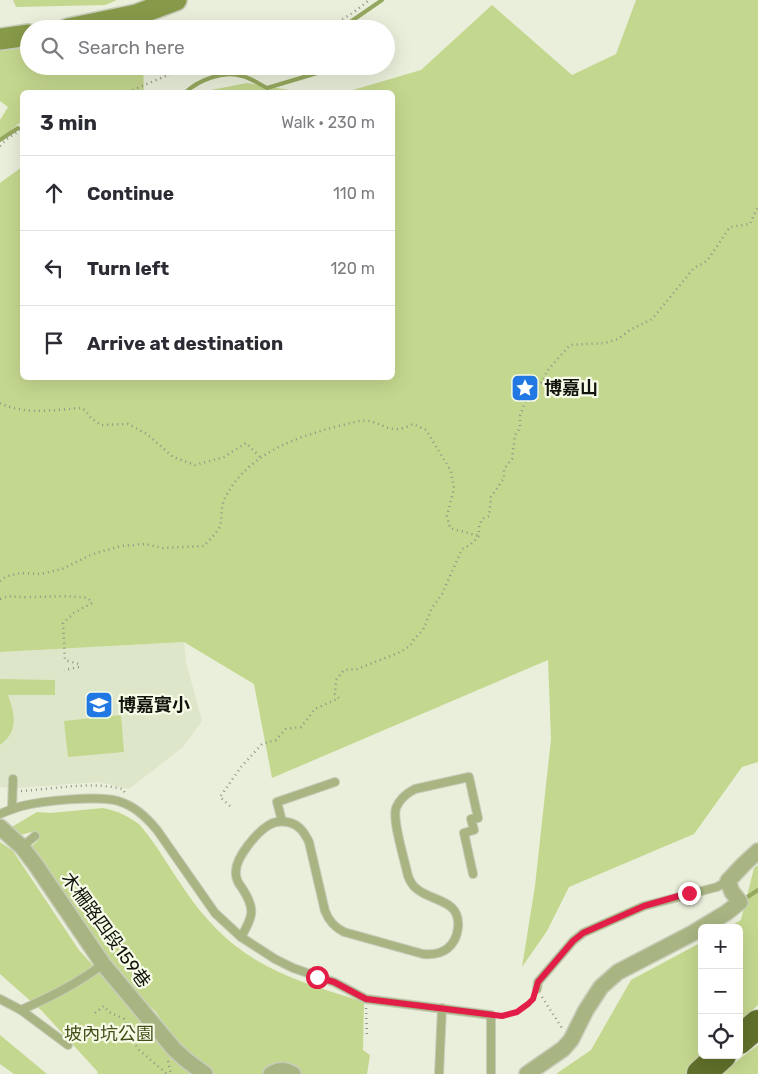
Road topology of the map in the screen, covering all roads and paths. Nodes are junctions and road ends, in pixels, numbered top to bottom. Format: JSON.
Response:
{"nodes":[{"id":1,"x":176,"y":0,"type":"edge"},
{"id":2,"x":369,"y":0,"type":"edge"},
{"id":3,"x":115,"y":20,"type":"edge"},
{"id":4,"x":339,"y":20,"type":"edge"},
{"id":5,"x":2,"y":34,"type":"edge"},
{"id":6,"x":20,"y":35,"type":"edge"},
{"id":7,"x":168,"y":75,"type":"edge"},
{"id":8,"x":133,"y":90,"type":"edge"},
{"id":9,"x":20,"y":129,"type":"edge"},
{"id":10,"x":0,"y":146,"type":"edge"},
{"id":11,"x":758,"y":206,"type":"edge"},
{"id":12,"x":0,"y":403,"type":"edge"},
{"id":13,"x":260,"y":457,"type":"junction"},
{"id":14,"x":479,"y":536,"type":"junction"},
{"id":15,"x":0,"y":581,"type":"edge"},
{"id":16,"x":0,"y":599,"type":"edge"},
{"id":17,"x":64,"y":670,"type":"dead end"},
{"id":18,"x":13,"y":779,"type":"dead end"},
{"id":19,"x":335,"y":782,"type":"dead end"},
{"id":20,"x":230,"y":806,"type":"dead end"},
{"id":21,"x":12,"y":809,"type":"junction"},
{"id":22,"x":0,"y":814,"type":"edge"},
{"id":23,"x":282,"y":821,"type":"junction"},
{"id":24,"x":0,"y":827,"type":"edge"},
{"id":25,"x":35,"y":836,"type":"dead end"},
{"id":26,"x":22,"y":847,"type":"junction"},
{"id":27,"x":758,"y":851,"type":"edge"},
{"id":28,"x":473,"y":874,"type":"dead end"},
{"id":29,"x":728,"y":881,"type":"junction"},
{"id":30,"x":241,"y":937,"type":"junction"},
{"id":31,"x":103,"y":964,"type":"junction"},
{"id":32,"x":537,"y":989,"type":"junction"},
{"id":33,"x":0,"y":999,"type":"edge"},
{"id":34,"x":366,"y":999,"type":"junction"},
{"id":35,"x":442,"y":1008,"type":"junction"},
{"id":36,"x":21,"y":1010,"type":"junction"},
{"id":37,"x":95,"y":1014,"type":"dead end"},
{"id":38,"x":491,"y":1015,"type":"junction"},
{"id":39,"x":758,"y":1024,"type":"edge"},
{"id":40,"x":367,"y":1036,"type":"dead end"},
{"id":41,"x":743,"y":1037,"type":"edge"},
{"id":42,"x":571,"y":1040,"type":"junction"},
{"id":43,"x":68,"y":1045,"type":"dead end"},
{"id":44,"x":167,"y":1055,"type":"dead end"},
{"id":45,"x":718,"y":1059,"type":"edge"},
{"id":46,"x":169,"y":1074,"type":"edge"},
{"id":47,"x":205,"y":1074,"type":"edge"},
{"id":48,"x":271,"y":1074,"type":"edge"},
{"id":49,"x":293,"y":1074,"type":"edge"},
{"id":50,"x":439,"y":1074,"type":"edge"},
{"id":51,"x":491,"y":1074,"type":"edge"},
{"id":52,"x":527,"y":1074,"type":"edge"},
{"id":53,"x":701,"y":1074,"type":"edge"}],
"edges":[{"from":1,"to":3,"type":"main road"},
{"from":2,"to":4,"type":"path"},
{"from":5,"to":6,"type":"main road"},
{"from":7,"to":8,"type":"path"},
{"from":9,"to":10,"type":"path"},
{"from":11,"to":14,"type":"path"},
{"from":12,"to":13,"type":"path"},
{"from":13,"to":14,"type":"path"},
{"from":13,"to":15,"type":"path"},
{"from":14,"to":20,"type":"path"},
{"from":16,"to":17,"type":"path"},
{"from":18,"to":21,"type":"lane"},
{"from":19,"to":23,"type":"lane"},
{"from":21,"to":22,"type":"lane"},
{"from":21,"to":30,"type":"lane"},
{"from":23,"to":28,"type":"lane"},
{"from":23,"to":30,"type":"lane"},
{"from":24,"to":26,"type":"street","name":"木柵路四段159巷"},
{"from":25,"to":26,"type":"lane"},
{"from":26,"to":31,"type":"street","name":"木柵路四段159巷"},
{"from":27,"to":29,"type":"street"},
{"from":29,"to":32,"type":"lane"},
{"from":29,"to":42,"type":"street"},
{"from":30,"to":34,"type":"lane"},
{"from":31,"to":36,"type":"lane"},
{"from":31,"to":47,"type":"street","name":"木柵路四段159巷"},
{"from":32,"to":38,"type":"path"},
{"from":32,"to":42,"type":"path"},
{"from":33,"to":36,"type":"lane"},
{"from":34,"to":35,"type":"lane"},
{"from":34,"to":40,"type":"path"},
{"from":35,"to":38,"type":"lane"},
{"from":35,"to":50,"type":"lane"},
{"from":36,"to":43,"type":"lane"},
{"from":37,"to":46,"type":"path"},
{"from":38,"to":51,"type":"lane"},
{"from":39,"to":41,"type":"highway"},
{"from":42,"to":52,"type":"street"},
{"from":44,"to":46,"type":"path"},
{"from":45,"to":53,"type":"highway"},
{"from":48,"to":49,"type":"street"}]}
